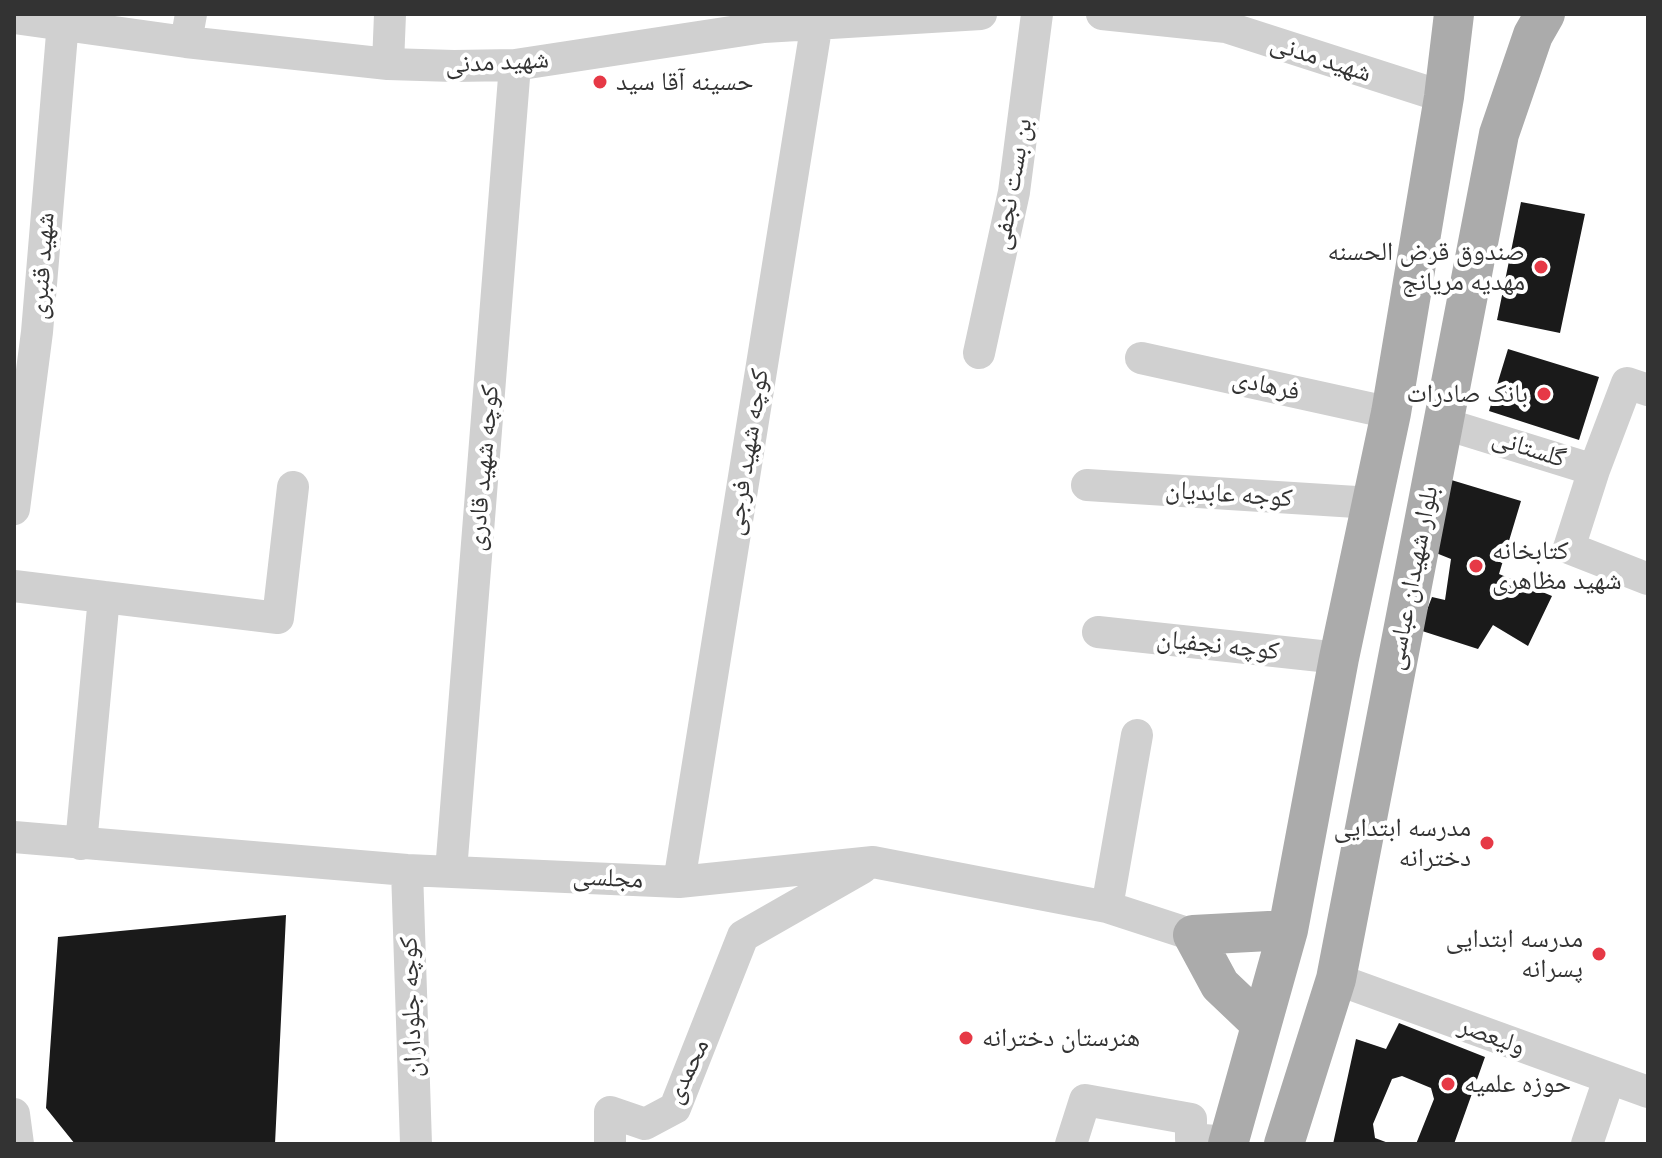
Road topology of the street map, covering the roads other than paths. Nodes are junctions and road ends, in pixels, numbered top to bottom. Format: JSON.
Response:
{"nodes":[{"id":1,"x":390,"y":14,"type":"edge"},
{"id":2,"x":981,"y":14,"type":"edge"},
{"id":3,"x":1037,"y":14,"type":"edge"},
{"id":4,"x":1102,"y":14,"type":"edge"},
{"id":5,"x":1454,"y":14,"type":"edge"},
{"id":6,"x":1545,"y":14,"type":"edge"},
{"id":7,"x":14,"y":18,"type":"edge"},
{"id":8,"x":765,"y":21,"type":"edge"},
{"id":9,"x":63,"y":22,"type":"junction"},
{"id":10,"x":817,"y":22,"type":"junction"},
{"id":11,"x":188,"y":28,"type":"edge"},
{"id":12,"x":388,"y":64,"type":"junction"},
{"id":13,"x":515,"y":65,"type":"junction"},
{"id":14,"x":1444,"y":97,"type":"junction"},
{"id":15,"x":979,"y":353,"type":"dead end"},
{"id":16,"x":1141,"y":358,"type":"dead end"},
{"id":17,"x":1648,"y":390,"type":"edge"},
{"id":18,"x":1391,"y":413,"type":"junction"},
{"id":19,"x":1442,"y":423,"type":"junction"},
{"id":20,"x":1594,"y":470,"type":"junction"},
{"id":21,"x":1087,"y":485,"type":"dead end"},
{"id":22,"x":293,"y":487,"type":"dead end"},
{"id":23,"x":1372,"y":503,"type":"junction"},
{"id":24,"x":14,"y":509,"type":"edge"},
{"id":25,"x":1648,"y":579,"type":"edge"},
{"id":26,"x":14,"y":586,"type":"edge"},
{"id":27,"x":104,"y":597,"type":"junction"},
{"id":28,"x":1098,"y":632,"type":"dead end"},
{"id":29,"x":1339,"y":658,"type":"junction"},
{"id":30,"x":1137,"y":735,"type":"dead end"},
{"id":31,"x":14,"y":837,"type":"edge"},
{"id":32,"x":81,"y":844,"type":"junction"},
{"id":33,"x":873,"y":862,"type":"junction"},
{"id":34,"x":407,"y":870,"type":"junction"},
{"id":35,"x":451,"y":871,"type":"junction"},
{"id":36,"x":679,"y":882,"type":"junction"},
{"id":37,"x":1107,"y":907,"type":"junction"},
{"id":38,"x":1288,"y":930,"type":"junction"},
{"id":39,"x":1193,"y":935,"type":"junction"},
{"id":40,"x":1336,"y":979,"type":"junction"},
{"id":41,"x":1261,"y":1024,"type":"junction"},
{"id":42,"x":1609,"y":1079,"type":"junction"},
{"id":43,"x":1648,"y":1092,"type":"edge"},
{"id":44,"x":14,"y":1114,"type":"edge"},
{"id":45,"x":1228,"y":1143,"type":"edge"},
{"id":46,"x":18,"y":1144,"type":"edge"},
{"id":47,"x":416,"y":1144,"type":"edge"},
{"id":48,"x":610,"y":1144,"type":"edge"},
{"id":49,"x":1071,"y":1144,"type":"edge"},
{"id":50,"x":1284,"y":1144,"type":"edge"},
{"id":51,"x":1587,"y":1144,"type":"edge"}],
"edges":[{"from":1,"to":12,"type":"street"},
{"from":2,"to":10,"type":"street","name":"شهید مدنی"},
{"from":3,"to":15,"type":"street","name":"بن بست نجفی"},
{"from":4,"to":14,"type":"street","name":"شهید مدنی"},
{"from":5,"to":14,"type":"main road","name":"بلوار شهیدان عباسی"},
{"from":6,"to":19,"type":"main road","name":"بلوار شهیدان عباسی"},
{"from":7,"to":9,"type":"street","name":"شهید مدنی"},
{"from":8,"to":10,"type":"street","name":"شهید مدنی"},
{"from":8,"to":13,"type":"street","name":"شهید مدنی"},
{"from":9,"to":11,"type":"street","name":"شهید مدنی"},
{"from":9,"to":24,"type":"street","name":"شهید قنبری"},
{"from":10,"to":36,"type":"street","name":"کوچه شهید فرجی"},
{"from":11,"to":12,"type":"street","name":"شهید مدنی"},
{"from":12,"to":13,"type":"street","name":"شهید مدنی"},
{"from":13,"to":35,"type":"street","name":"کوچه شهید قادری"},
{"from":14,"to":18,"type":"main road","name":"بلوار شهیدان عباسی"},
{"from":16,"to":18,"type":"street","name":"فرهادی"},
{"from":17,"to":20,"type":"street"},
{"from":18,"to":23,"type":"main road","name":"بلوار شهیدان عباسی"},
{"from":19,"to":20,"type":"street","name":"گلستانی"},
{"from":19,"to":40,"type":"main road","name":"بلوار شهیدان عباسی"},
{"from":20,"to":25,"type":"street","name":"گلستانی"},
{"from":21,"to":23,"type":"street","name":"کوجه عابدیان"},
{"from":22,"to":27,"type":"street"},
{"from":23,"to":29,"type":"main road","name":"بلوار شهیدان عباسی"},
{"from":26,"to":27,"type":"street"},
{"from":27,"to":32,"type":"street"},
{"from":28,"to":29,"type":"street","name":"کوچه نجفیان"},
{"from":29,"to":38,"type":"main road","name":"بلوار شهیدان عباسی"},
{"from":30,"to":37,"type":"street"},
{"from":31,"to":32,"type":"street","name":"مجلسی"},
{"from":32,"to":34,"type":"street","name":"مجلسی"},
{"from":33,"to":36,"type":"street","name":"مجلسی"},
{"from":33,"to":37,"type":"street","name":"مجلسی"},
{"from":33,"to":48,"type":"street","name":"محمدی"},
{"from":34,"to":35,"type":"street","name":"مجلسی"},
{"from":34,"to":47,"type":"street","name":"کوچه جلوداران"},
{"from":35,"to":36,"type":"street","name":"مجلسی"},
{"from":37,"to":39,"type":"street","name":"مجلسی"},
{"from":38,"to":39,"type":"main road"},
{"from":38,"to":41,"type":"main road","name":"بلوار شهیدان عباسی"},
{"from":39,"to":41,"type":"main road"},
{"from":40,"to":42,"type":"street","name":"ولیعصر"},
{"from":40,"to":50,"type":"main road","name":"بلوار شهیدان عباسی"},
{"from":41,"to":45,"type":"main road","name":"بلوار شهیدان عباسی"},
{"from":42,"to":43,"type":"street","name":"ولیعصر"},
{"from":42,"to":51,"type":"street"},
{"from":44,"to":46,"type":"street"},
{"from":45,"to":49,"type":"street"}]}
